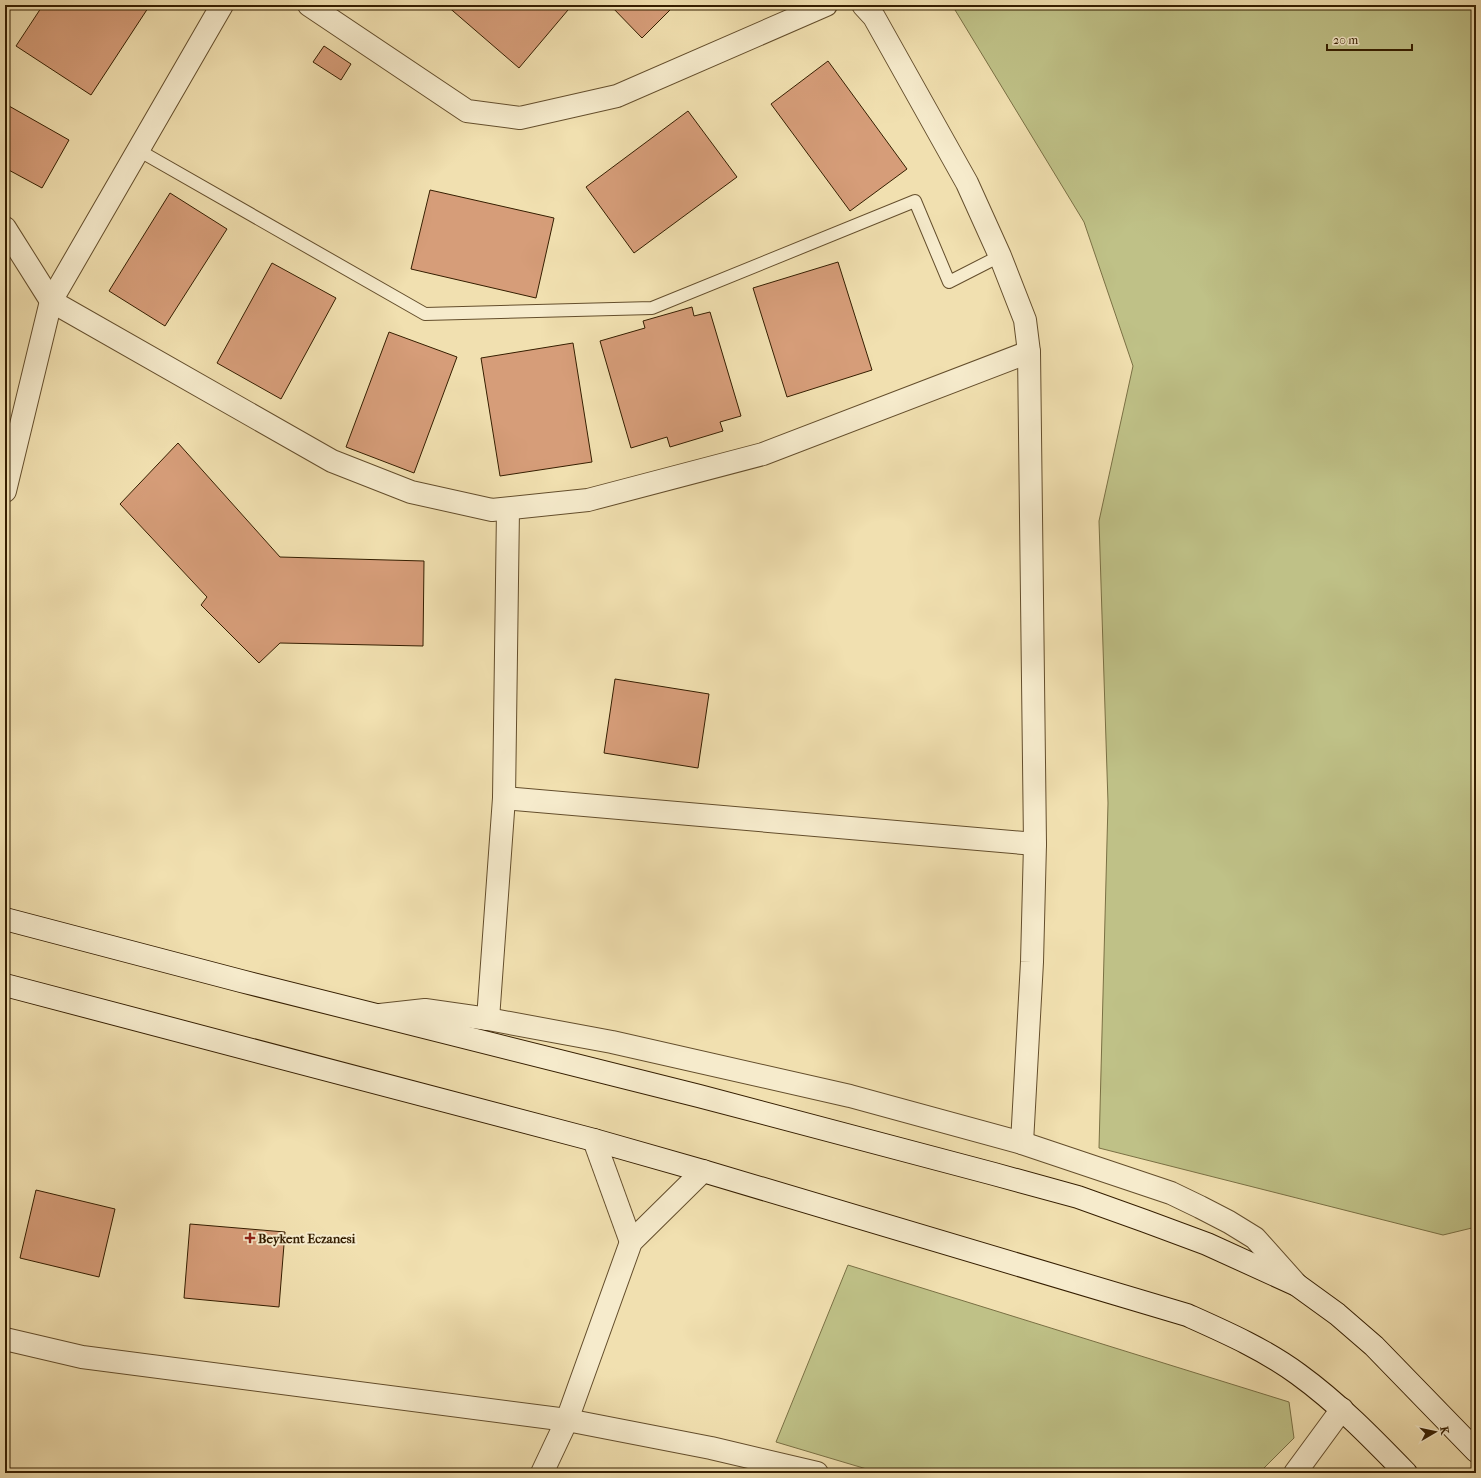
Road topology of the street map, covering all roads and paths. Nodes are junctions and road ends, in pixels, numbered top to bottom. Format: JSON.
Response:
{"nodes":[{"id":1,"x":222,"y":5,"type":"edge"},
{"id":2,"x":309,"y":5,"type":"edge"},
{"id":3,"x":826,"y":5,"type":"edge"},
{"id":4,"x":863,"y":5,"type":"edge"},
{"id":5,"x":138,"y":150,"type":"junction"},
{"id":6,"x":5,"y":228,"type":"edge"},
{"id":7,"x":1000,"y":256,"type":"junction"},
{"id":8,"x":51,"y":300,"type":"junction"},
{"id":9,"x":1029,"y":352,"type":"junction"},
{"id":10,"x":5,"y":491,"type":"edge"},
{"id":11,"x":508,"y":509,"type":"junction"},
{"id":12,"x":504,"y":798,"type":"junction"},
{"id":13,"x":1035,"y":844,"type":"junction"},
{"id":14,"x":5,"y":919,"type":"edge"},
{"id":15,"x":5,"y":985,"type":"edge"},
{"id":16,"x":376,"y":1016,"type":"junction"},
{"id":17,"x":488,"y":1019,"type":"junction"},
{"id":18,"x":594,"y":1140,"type":"junction"},
{"id":19,"x":1022,"y":1143,"type":"junction"},
{"id":20,"x":703,"y":1171,"type":"junction"},
{"id":21,"x":631,"y":1242,"type":"junction"},
{"id":22,"x":1297,"y":1285,"type":"junction"},
{"id":23,"x":5,"y":1339,"type":"edge"},
{"id":24,"x":1342,"y":1409,"type":"junction"},
{"id":25,"x":567,"y":1420,"type":"junction"},
{"id":26,"x":1476,"y":1451,"type":"edge"},
{"id":27,"x":542,"y":1473,"type":"edge"},
{"id":28,"x":817,"y":1473,"type":"edge"},
{"id":29,"x":1295,"y":1473,"type":"edge"},
{"id":30,"x":1406,"y":1473,"type":"edge"}],
"edges":[{"from":1,"to":5,"type":"street"},
{"from":2,"to":3,"type":"street"},
{"from":4,"to":7,"type":"street"},
{"from":5,"to":7,"type":"lane"},
{"from":5,"to":8,"type":"street"},
{"from":6,"to":8,"type":"street"},
{"from":7,"to":9,"type":"street"},
{"from":8,"to":10,"type":"street"},
{"from":8,"to":11,"type":"street"},
{"from":9,"to":11,"type":"street"},
{"from":9,"to":13,"type":"street"},
{"from":11,"to":12,"type":"street"},
{"from":12,"to":13,"type":"street"},
{"from":12,"to":17,"type":"street"},
{"from":13,"to":19,"type":"street"},
{"from":14,"to":16,"type":"street"},
{"from":15,"to":18,"type":"street"},
{"from":16,"to":17,"type":"street"},
{"from":16,"to":22,"type":"street"},
{"from":17,"to":19,"type":"street"},
{"from":18,"to":20,"type":"street"},
{"from":18,"to":21,"type":"street"},
{"from":19,"to":22,"type":"street"},
{"from":20,"to":21,"type":"street"},
{"from":20,"to":24,"type":"street"},
{"from":21,"to":25,"type":"street"},
{"from":22,"to":26,"type":"street"},
{"from":23,"to":25,"type":"street"},
{"from":24,"to":29,"type":"street"},
{"from":24,"to":30,"type":"street"},
{"from":25,"to":27,"type":"street"},
{"from":25,"to":28,"type":"street"}]}
